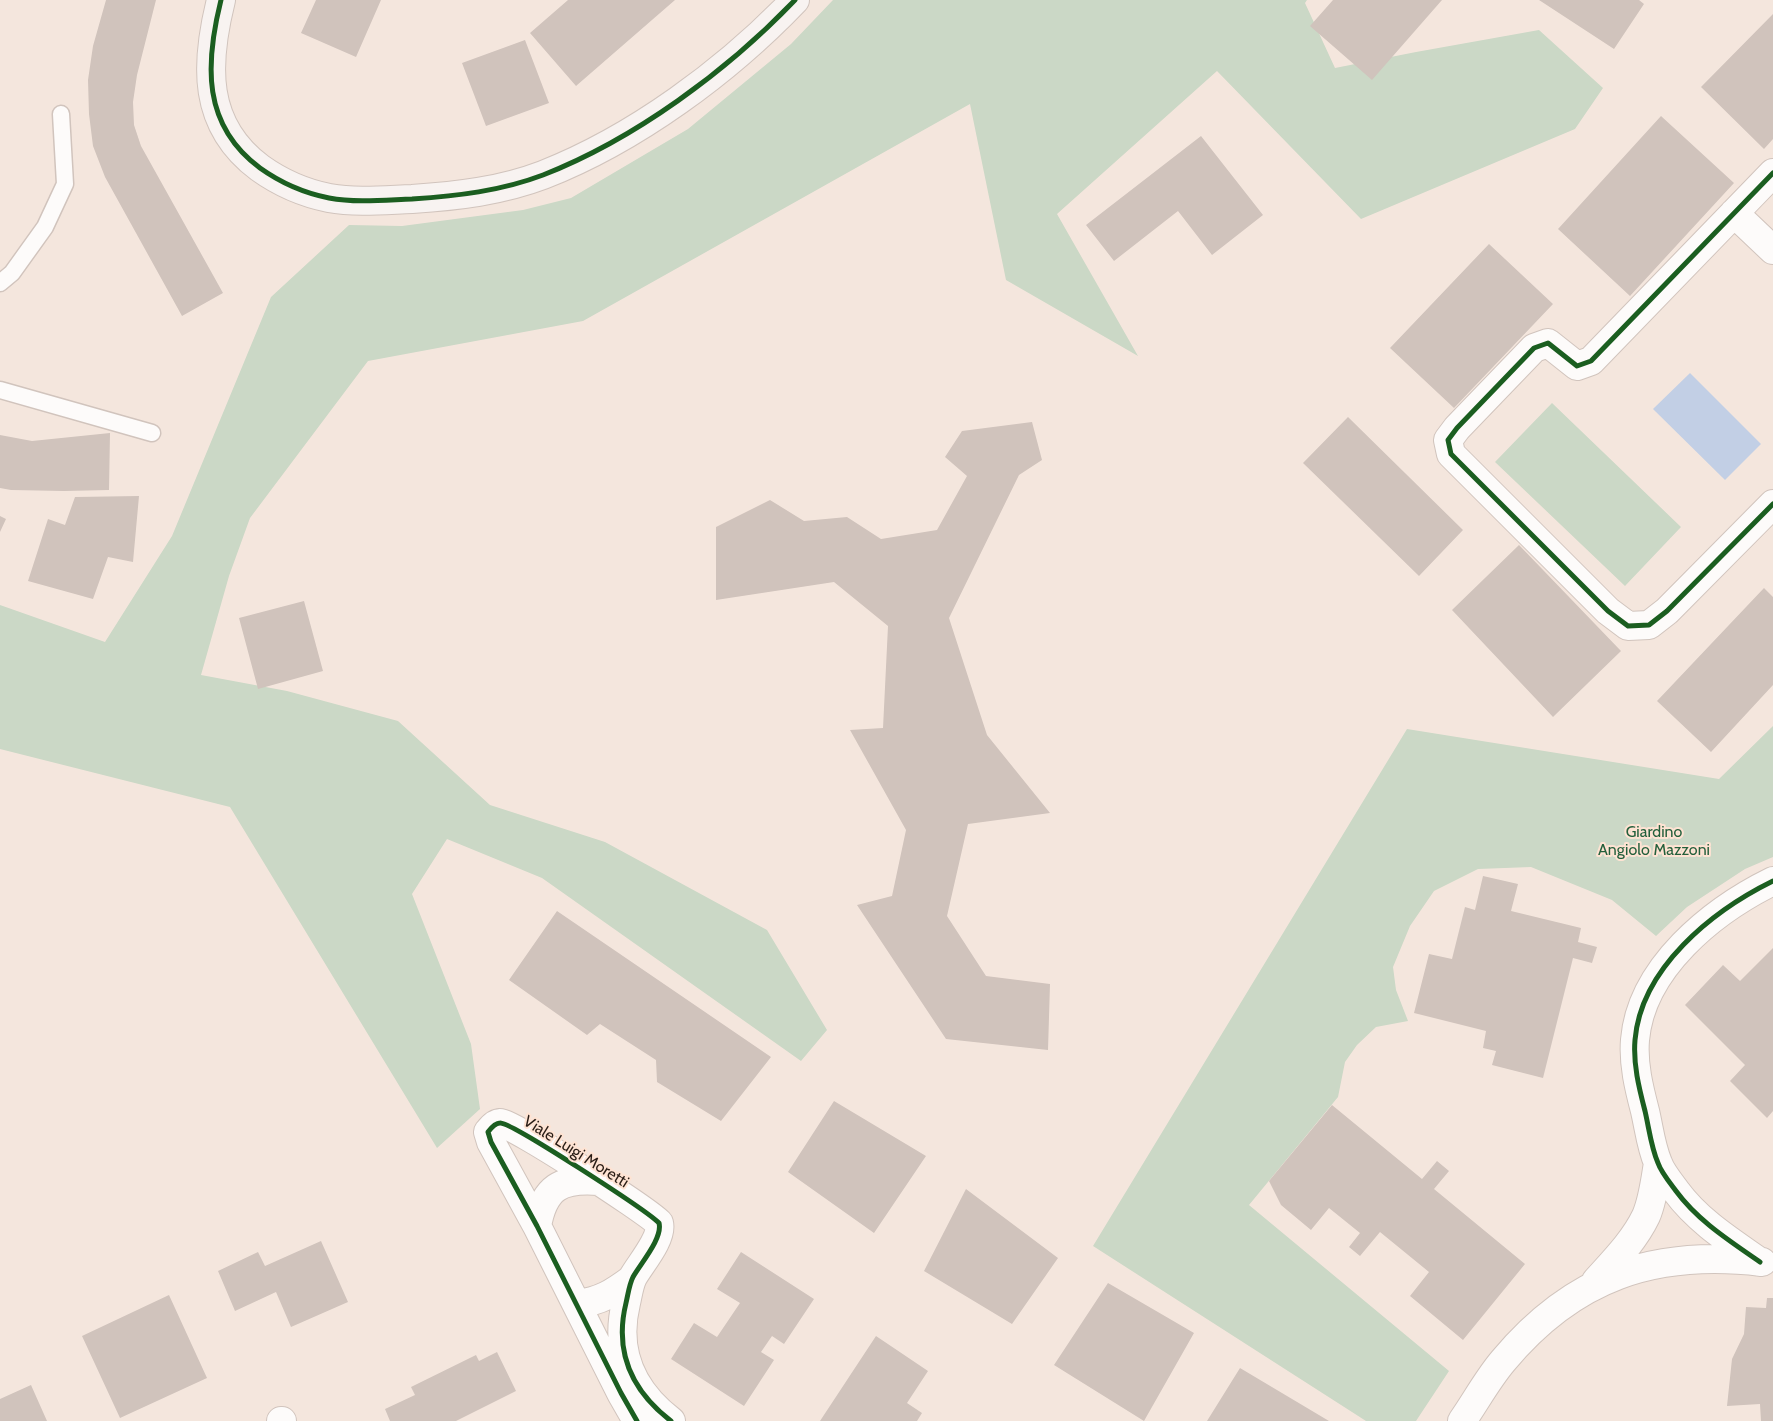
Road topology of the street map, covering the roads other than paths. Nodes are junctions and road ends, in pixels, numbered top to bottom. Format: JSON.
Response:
{"nodes":[{"id":1,"x":221,"y":0,"type":"edge"},
{"id":2,"x":795,"y":0,"type":"edge"},
{"id":3,"x":61,"y":114,"type":"dead end"},
{"id":4,"x":1773,"y":173,"type":"edge"},
{"id":5,"x":1734,"y":213,"type":"junction"},
{"id":6,"x":1773,"y":250,"type":"edge"},
{"id":7,"x":0,"y":283,"type":"edge"},
{"id":8,"x":0,"y":390,"type":"edge"},
{"id":9,"x":152,"y":433,"type":"dead end"},
{"id":10,"x":1773,"y":504,"type":"edge"},
{"id":11,"x":1773,"y":881,"type":"edge"},
{"id":12,"x":1658,"y":1164,"type":"junction"},
{"id":13,"x":599,"y":1181,"type":"junction"},
{"id":14,"x":537,"y":1226,"type":"junction"},
{"id":15,"x":1766,"y":1263,"type":"edge"},
{"id":16,"x":632,"y":1279,"type":"junction"},
{"id":17,"x":1592,"y":1286,"type":"junction"},
{"id":18,"x":577,"y":1304,"type":"junction"},
{"id":19,"x":637,"y":1421,"type":"edge"},
{"id":20,"x":671,"y":1421,"type":"edge"},
{"id":21,"x":1462,"y":1421,"type":"edge"}],
"edges":[{"from":1,"to":2,"type":"street"},
{"from":3,"to":7,"type":"lane"},
{"from":4,"to":5,"type":"street"},
{"from":5,"to":6,"type":"street"},
{"from":5,"to":10,"type":"street"},
{"from":8,"to":9,"type":"lane"},
{"from":11,"to":12,"type":"street"},
{"from":12,"to":15,"type":"street"},
{"from":12,"to":17,"type":"street"},
{"from":13,"to":14,"type":"street"},
{"from":13,"to":14,"type":"street","name":"Viale Luigi Moretti"},
{"from":13,"to":16,"type":"street","name":"Viale Luigi Moretti"},
{"from":14,"to":18,"type":"street","name":"Viale Luigi Moretti"},
{"from":15,"to":17,"type":"street"},
{"from":16,"to":18,"type":"street"},
{"from":16,"to":20,"type":"street","name":"Viale Luigi Moretti"},
{"from":17,"to":21,"type":"street"},
{"from":18,"to":19,"type":"street","name":"Viale Luigi Moretti"}]}
